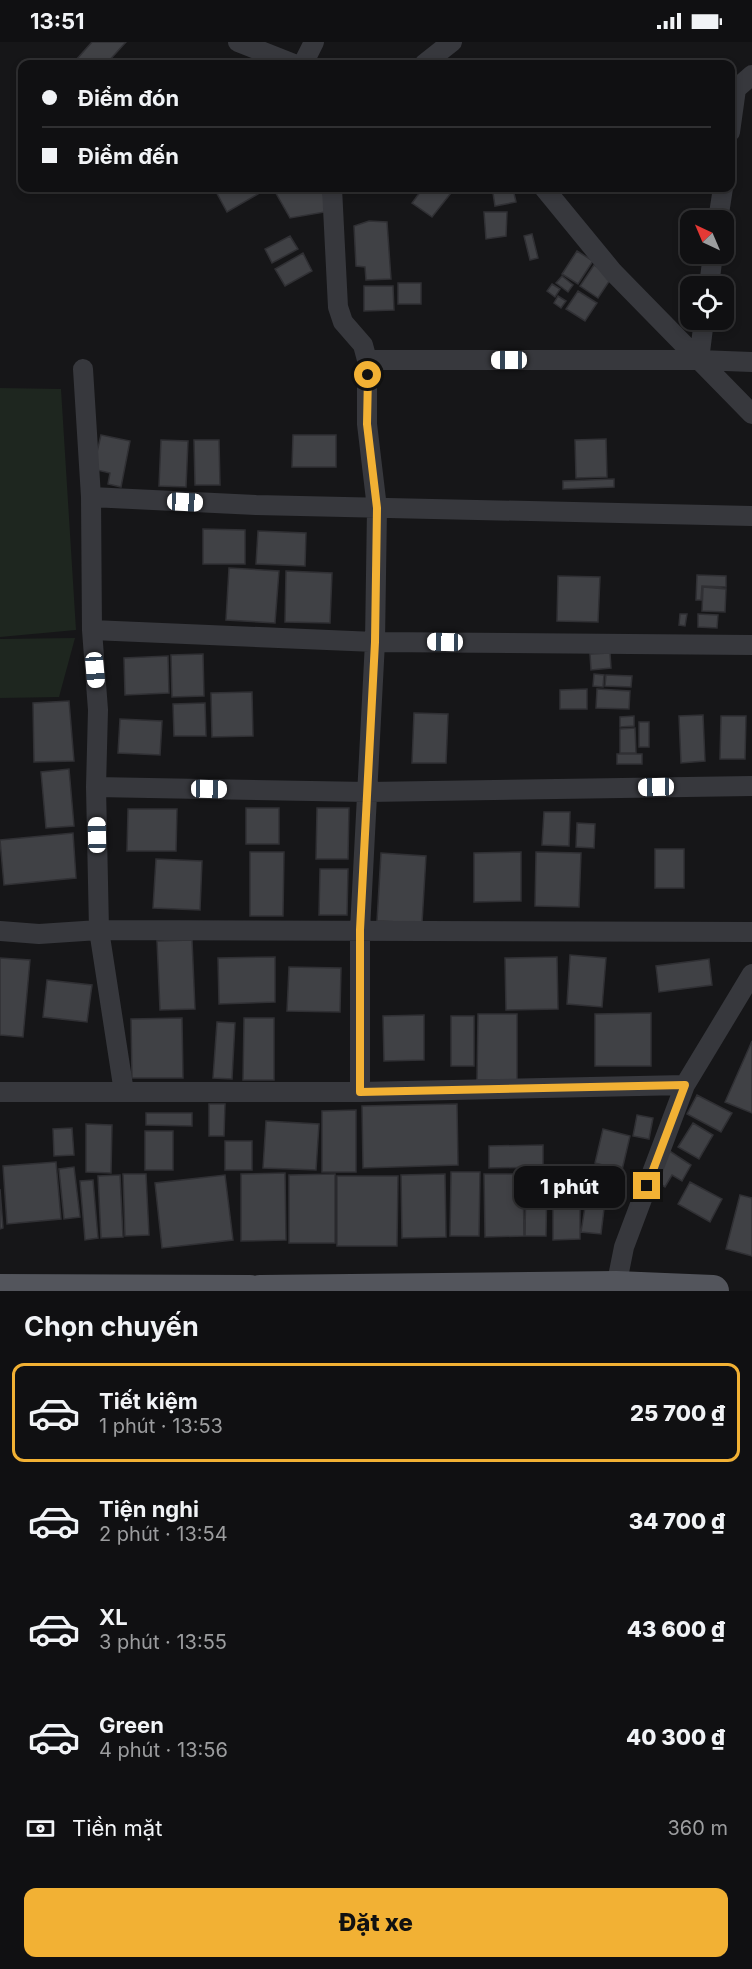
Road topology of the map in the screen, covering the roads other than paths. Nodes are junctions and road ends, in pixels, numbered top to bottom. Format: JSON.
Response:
{"nodes":[{"id":1,"x":238,"y":42,"type":"edge"},
{"id":2,"x":315,"y":42,"type":"edge"},
{"id":3,"x":452,"y":42,"type":"edge"},
{"id":4,"x":284,"y":60,"type":"edge"},
{"id":5,"x":305,"y":60,"type":"edge"},
{"id":6,"x":429,"y":60,"type":"edge"},
{"id":7,"x":752,"y":75,"type":"edge"},
{"id":8,"x":735,"y":96,"type":"edge"},
{"id":9,"x":332,"y":192,"type":"edge"},
{"id":10,"x":547,"y":192,"type":"edge"},
{"id":11,"x":722,"y":192,"type":"edge"},
{"id":12,"x":720,"y":210,"type":"edge"},
{"id":13,"x":703,"y":330,"type":"edge"},
{"id":14,"x":367,"y":360,"type":"junction"},
{"id":15,"x":699,"y":360,"type":"junction"},
{"id":16,"x":752,"y":362,"type":"edge"},
{"id":17,"x":84,"y":369,"type":"dead end"},
{"id":18,"x":752,"y":414,"type":"edge"},
{"id":19,"x":91,"y":497,"type":"junction"},
{"id":20,"x":377,"y":508,"type":"junction"},
{"id":21,"x":752,"y":516,"type":"edge"},
{"id":22,"x":92,"y":630,"type":"junction"},
{"id":23,"x":375,"y":642,"type":"junction"},
{"id":24,"x":752,"y":645,"type":"edge"},
{"id":25,"x":752,"y":786,"type":"edge"},
{"id":26,"x":96,"y":787,"type":"junction"},
{"id":27,"x":368,"y":792,"type":"junction"},
{"id":28,"x":99,"y":930,"type":"junction"},
{"id":29,"x":360,"y":930,"type":"junction"},
{"id":30,"x":0,"y":931,"type":"edge"},
{"id":31,"x":752,"y":932,"type":"edge"},
{"id":32,"x":752,"y":974,"type":"edge"},
{"id":33,"x":685,"y":1085,"type":"junction"},
{"id":34,"x":0,"y":1092,"type":"edge"},
{"id":35,"x":124,"y":1092,"type":"junction"},
{"id":36,"x":360,"y":1092,"type":"junction"},
{"id":37,"x":616,"y":1287,"type":"junction"},
{"id":38,"x":0,"y":1290,"type":"edge"},
{"id":39,"x":250,"y":1291,"type":"edge"},
{"id":40,"x":260,"y":1291,"type":"edge"},
{"id":41,"x":713,"y":1291,"type":"edge"}],
"edges":[{"from":1,"to":4,"type":"street"},
{"from":2,"to":5,"type":"street"},
{"from":3,"to":6,"type":"street"},
{"from":7,"to":8,"type":"street"},
{"from":9,"to":14,"type":"street"},
{"from":10,"to":15,"type":"street"},
{"from":11,"to":12,"type":"street"},
{"from":13,"to":15,"type":"street"},
{"from":14,"to":15,"type":"street"},
{"from":14,"to":20,"type":"street"},
{"from":15,"to":16,"type":"street"},
{"from":15,"to":18,"type":"street"},
{"from":17,"to":19,"type":"street"},
{"from":19,"to":20,"type":"street"},
{"from":19,"to":22,"type":"street"},
{"from":20,"to":21,"type":"street"},
{"from":20,"to":23,"type":"street"},
{"from":22,"to":23,"type":"street"},
{"from":22,"to":26,"type":"street"},
{"from":23,"to":24,"type":"street"},
{"from":23,"to":27,"type":"street"},
{"from":25,"to":27,"type":"street"},
{"from":26,"to":27,"type":"street"},
{"from":26,"to":28,"type":"street"},
{"from":27,"to":29,"type":"street"},
{"from":28,"to":29,"type":"street"},
{"from":28,"to":30,"type":"street"},
{"from":28,"to":35,"type":"street"},
{"from":29,"to":31,"type":"street"},
{"from":29,"to":36,"type":"street"},
{"from":32,"to":33,"type":"street"},
{"from":33,"to":36,"type":"street"},
{"from":33,"to":37,"type":"street"},
{"from":34,"to":35,"type":"street"},
{"from":35,"to":36,"type":"street"},
{"from":37,"to":40,"type":"main road"},
{"from":37,"to":41,"type":"main road"},
{"from":38,"to":39,"type":"main road"}]}
